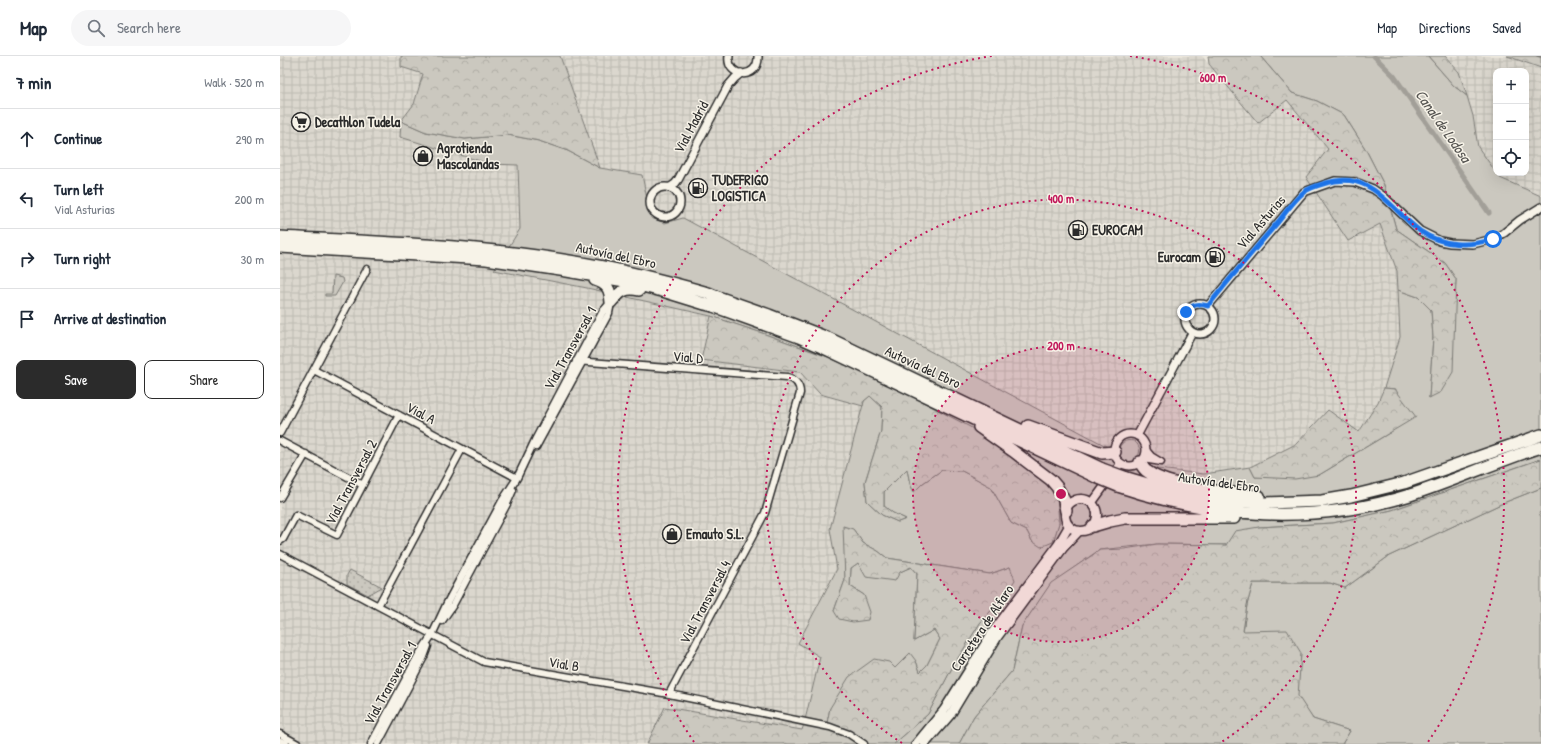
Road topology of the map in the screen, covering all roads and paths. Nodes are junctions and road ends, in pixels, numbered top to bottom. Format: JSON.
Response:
{"nodes":[{"id":1,"x":729,"y":56,"type":"edge"},
{"id":2,"x":758,"y":56,"type":"edge"},
{"id":3,"x":731,"y":66,"type":"junction"},
{"id":4,"x":741,"y":74,"type":"junction"},
{"id":5,"x":728,"y":86,"type":"junction"},
{"id":6,"x":678,"y":180,"type":"junction"},
{"id":7,"x":669,"y":188,"type":"junction"},
{"id":8,"x":677,"y":193,"type":"junction"},
{"id":9,"x":1541,"y":207,"type":"edge"},
{"id":10,"x":280,"y":232,"type":"edge"},
{"id":11,"x":280,"y":237,"type":"edge"},
{"id":12,"x":280,"y":247,"type":"edge"},
{"id":13,"x":519,"y":254,"type":"junction"},
{"id":14,"x":501,"y":261,"type":"junction"},
{"id":15,"x":367,"y":269,"type":"dead end"},
{"id":16,"x":710,"y":300,"type":"junction"},
{"id":17,"x":611,"y":302,"type":"junction"},
{"id":18,"x":1208,"y":306,"type":"junction"},
{"id":19,"x":1192,"y":333,"type":"junction"},
{"id":20,"x":580,"y":361,"type":"junction"},
{"id":21,"x":314,"y":370,"type":"junction"},
{"id":22,"x":797,"y":383,"type":"joint"},
{"id":23,"x":934,"y":388,"type":"junction"},
{"id":24,"x":934,"y":400,"type":"junction"},
{"id":25,"x":399,"y":415,"type":"junction"},
{"id":26,"x":280,"y":433,"type":"edge"},
{"id":27,"x":1541,"y":435,"type":"edge"},
{"id":28,"x":1137,"y":436,"type":"junction"},
{"id":29,"x":280,"y":441,"type":"edge"},
{"id":30,"x":1541,"y":447,"type":"edge"},
{"id":31,"x":462,"y":449,"type":"junction"},
{"id":32,"x":1146,"y":450,"type":"junction"},
{"id":33,"x":1115,"y":452,"type":"junction"},
{"id":34,"x":306,"y":454,"type":"junction"},
{"id":35,"x":1142,"y":461,"type":"junction"},
{"id":36,"x":1121,"y":463,"type":"junction"},
{"id":37,"x":1099,"y":473,"type":"junction"},
{"id":38,"x":517,"y":478,"type":"junction"},
{"id":39,"x":1121,"y":481,"type":"junction"},
{"id":40,"x":363,"y":485,"type":"junction"},
{"id":41,"x":1351,"y":496,"type":"junction"},
{"id":42,"x":280,"y":498,"type":"edge"},
{"id":43,"x":1092,"y":503,"type":"junction"},
{"id":44,"x":1066,"y":511,"type":"junction"},
{"id":45,"x":1340,"y":511,"type":"junction"},
{"id":46,"x":1069,"y":526,"type":"junction"},
{"id":47,"x":1093,"y":526,"type":"junction"},
{"id":48,"x":1079,"y":531,"type":"junction"},
{"id":49,"x":280,"y":541,"type":"edge"},
{"id":50,"x":280,"y":554,"type":"edge"},
{"id":51,"x":378,"y":606,"type":"junction"},
{"id":52,"x":432,"y":635,"type":"junction"},
{"id":53,"x":670,"y":694,"type":"junction"},
{"id":54,"x":280,"y":734,"type":"edge"},
{"id":55,"x":280,"y":740,"type":"edge"},
{"id":56,"x":286,"y":744,"type":"edge"},
{"id":57,"x":298,"y":744,"type":"edge"},
{"id":58,"x":370,"y":744,"type":"edge"},
{"id":59,"x":378,"y":744,"type":"edge"},
{"id":60,"x":864,"y":744,"type":"edge"},
{"id":61,"x":916,"y":744,"type":"edge"},
{"id":62,"x":926,"y":744,"type":"edge"}],
"edges":[{"from":1,"to":3,"type":"street","name":"Vial Madrid"},
{"from":2,"to":4,"type":"street","name":"Vial Madrid"},
{"from":3,"to":4,"type":"street"},
{"from":3,"to":5,"type":"street","name":"Vial Madrid"},
{"from":4,"to":5,"type":"street","name":"Vial Madrid"},
{"from":5,"to":6,"type":"street","name":"Vial Madrid"},
{"from":6,"to":7,"type":"street","name":"Vial Madrid"},
{"from":6,"to":8,"type":"street","name":"Vial Madrid"},
{"from":7,"to":8,"type":"street"},
{"from":7,"to":8,"type":"street"},
{"from":9,"to":18,"type":"street","name":"Vial Asturias"},
{"from":10,"to":13,"type":"highway"},
{"from":11,"to":13,"type":"highway","name":"Autovía del Ebro"},
{"from":12,"to":14,"type":"highway","name":"Autovía del Ebro"},
{"from":13,"to":16,"type":"highway","name":"Autovía del Ebro"},
{"from":14,"to":16,"type":"highway","name":"Autovía del Ebro"},
{"from":14,"to":17,"type":"highway"},
{"from":15,"to":21,"type":"street"},
{"from":16,"to":17,"type":"highway"},
{"from":16,"to":23,"type":"highway","name":"Autovía del Ebro"},
{"from":16,"to":24,"type":"highway","name":"Autovía del Ebro"},
{"from":17,"to":20,"type":"street","name":"Vial Transversal 1"},
{"from":18,"to":19,"type":"street"},
{"from":18,"to":19,"type":"street"},
{"from":19,"to":28,"type":"street"},
{"from":20,"to":22,"type":"street","name":"Vial D"},
{"from":20,"to":38,"type":"street","name":"Vial Transversal 1"},
{"from":21,"to":25,"type":"street","name":"Vial A"},
{"from":21,"to":26,"type":"street"},
{"from":22,"to":53,"type":"street","name":"Vial Transversal 4"},
{"from":23,"to":33,"type":"highway"},
{"from":23,"to":37,"type":"highway","name":"Autovía del Ebro"},
{"from":24,"to":37,"type":"highway","name":"Autovía del Ebro"},
{"from":24,"to":44,"type":"highway"},
{"from":25,"to":31,"type":"street","name":"Vial A"},
{"from":25,"to":40,"type":"street","name":"Vial Transversal 2"},
{"from":27,"to":41,"type":"highway","name":"Autovía del Ebro"},
{"from":28,"to":32,"type":"street"},
{"from":28,"to":33,"type":"street"},
{"from":29,"to":34,"type":"street"},
{"from":30,"to":45,"type":"highway","name":"Autovía del Ebro"},
{"from":31,"to":38,"type":"street","name":"Vial A"},
{"from":31,"to":51,"type":"street"},
{"from":32,"to":35,"type":"street"},
{"from":32,"to":35,"type":"street"},
{"from":33,"to":36,"type":"street"},
{"from":34,"to":40,"type":"street"},
{"from":34,"to":42,"type":"street"},
{"from":35,"to":36,"type":"street"},
{"from":35,"to":41,"type":"highway"},
{"from":36,"to":43,"type":"street"},
{"from":37,"to":39,"type":"highway","name":"Autovía del Ebro","bridge":true},
{"from":38,"to":52,"type":"street","name":"Vial Transversal 1"},
{"from":39,"to":41,"type":"highway","name":"Autovía del Ebro"},
{"from":39,"to":45,"type":"highway","name":"Autovía del Ebro"},
{"from":40,"to":49,"type":"street","name":"Vial Transversal 2"},
{"from":43,"to":44,"type":"main road"},
{"from":43,"to":47,"type":"main road"},
{"from":44,"to":46,"type":"main road"},
{"from":45,"to":47,"type":"highway"},
{"from":46,"to":48,"type":"main road"},
{"from":46,"to":61,"type":"main road","name":"Carretera de Alfaro"},
{"from":47,"to":48,"type":"main road"},
{"from":48,"to":62,"type":"main road","name":"Carretera de Alfaro"},
{"from":50,"to":51,"type":"street","name":"Vial B"},
{"from":51,"to":52,"type":"street","name":"Vial B"},
{"from":52,"to":53,"type":"street","name":"Vial B"},
{"from":52,"to":58,"type":"street","name":"Vial Transversal 1"},
{"from":52,"to":59,"type":"street","name":"Vial Transversal 1"},
{"from":53,"to":60,"type":"street","name":"Vial B"},
{"from":54,"to":57,"type":"street"},
{"from":55,"to":56,"type":"street"}]}
